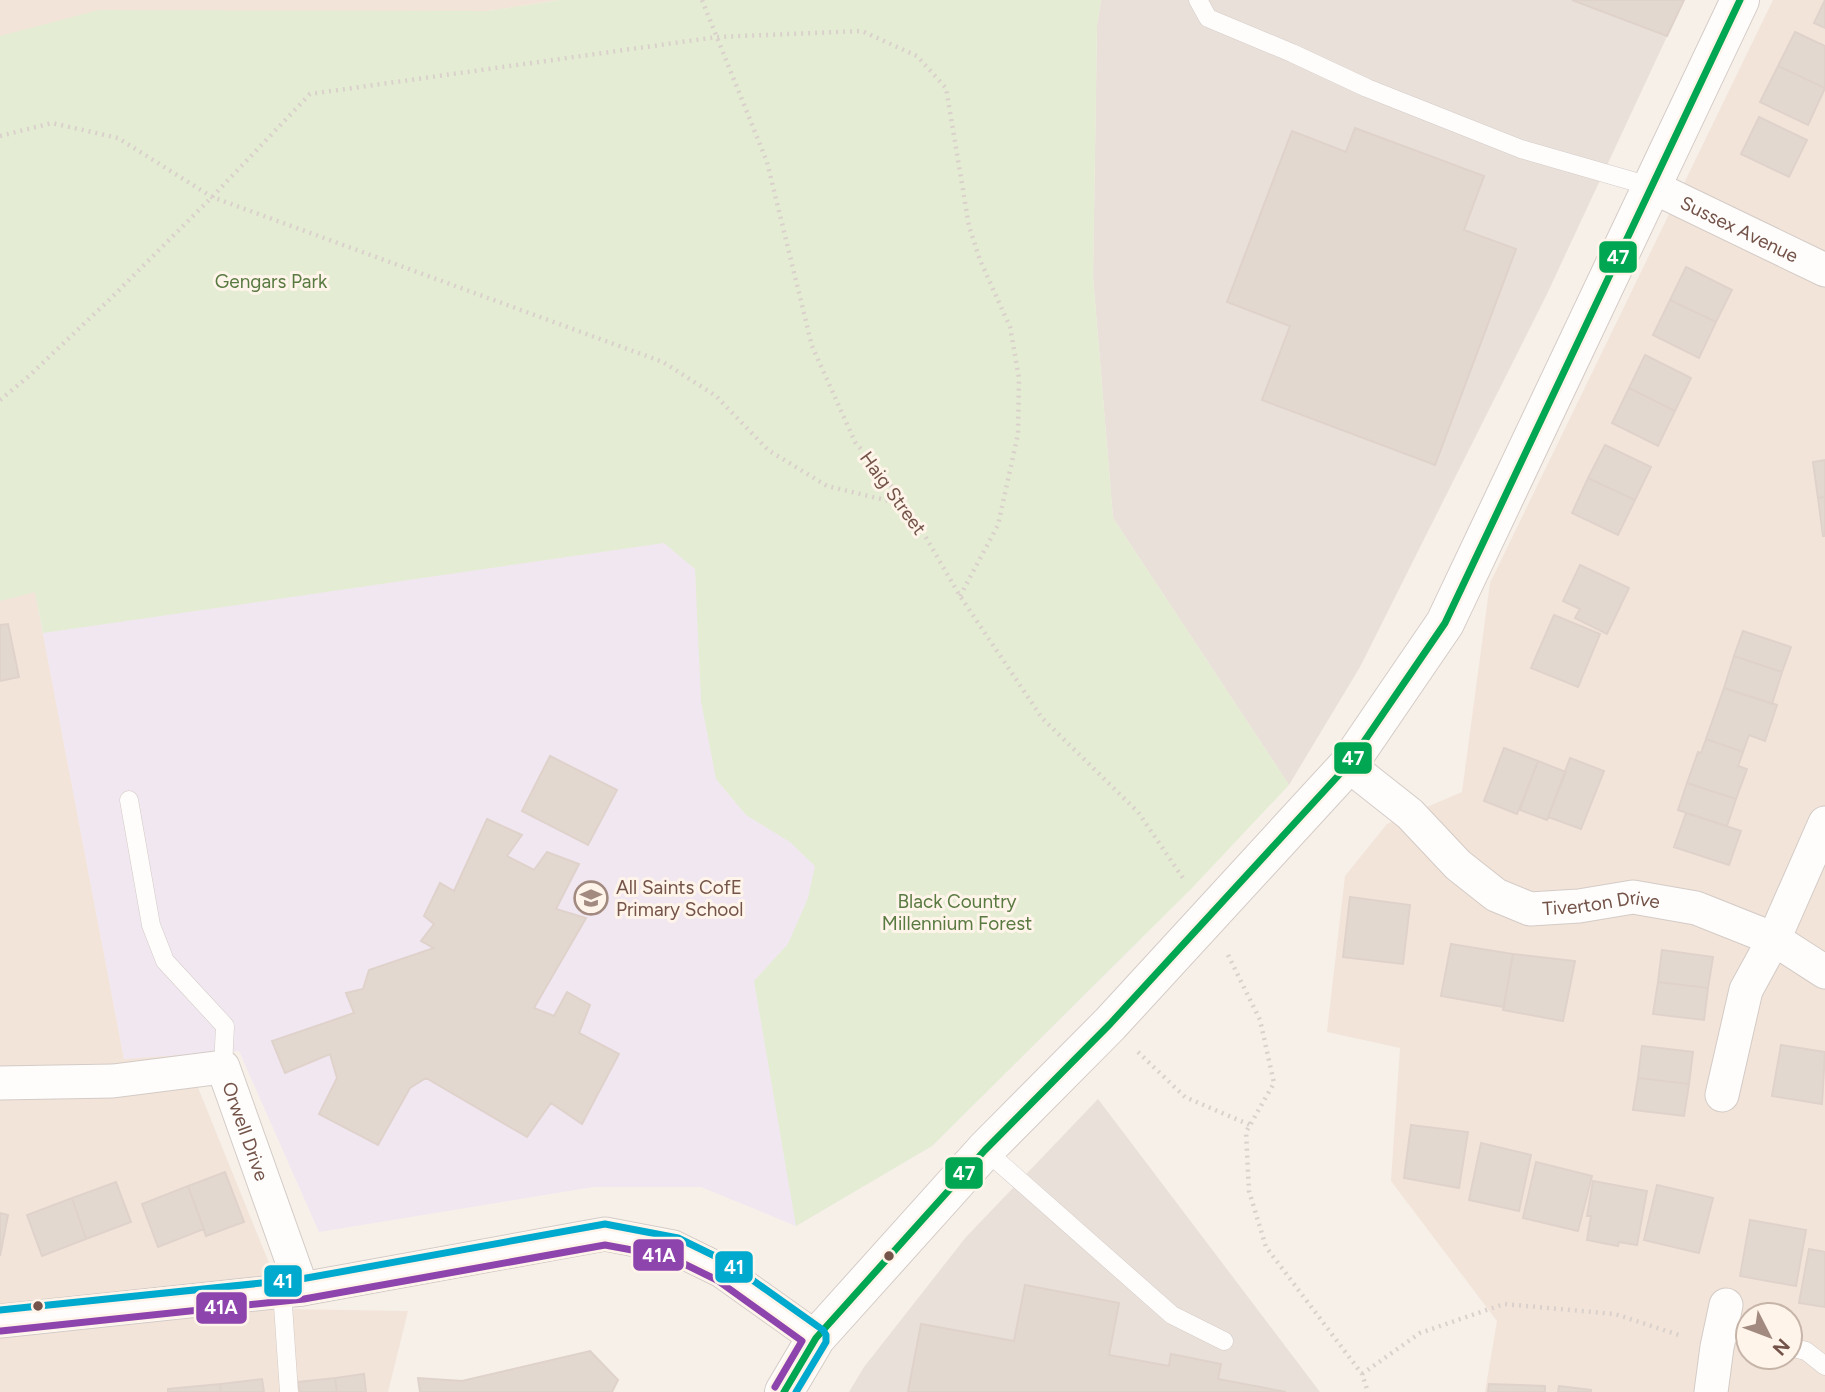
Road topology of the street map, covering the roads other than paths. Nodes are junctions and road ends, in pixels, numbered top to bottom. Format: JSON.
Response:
{"nodes":[{"id":1,"x":1199,"y":0,"type":"edge"},
{"id":2,"x":1740,"y":0,"type":"edge"},
{"id":3,"x":1653,"y":187,"type":"junction"},
{"id":4,"x":1825,"y":271,"type":"edge"},
{"id":5,"x":1348,"y":765,"type":"junction"},
{"id":6,"x":129,"y":800,"type":"dead end"},
{"id":7,"x":1825,"y":823,"type":"edge"},
{"id":8,"x":1774,"y":939,"type":"junction"},
{"id":9,"x":1825,"y":972,"type":"edge"},
{"id":10,"x":223,"y":1067,"type":"junction"},
{"id":11,"x":0,"y":1083,"type":"edge"},
{"id":12,"x":1722,"y":1095,"type":"dead end"},
{"id":13,"x":985,"y":1150,"type":"junction"},
{"id":14,"x":292,"y":1290,"type":"junction"},
{"id":15,"x":0,"y":1321,"type":"edge"},
{"id":16,"x":1728,"y":1329,"type":"edge"},
{"id":17,"x":817,"y":1338,"type":"junction"},
{"id":18,"x":1224,"y":1341,"type":"dead end"},
{"id":19,"x":1804,"y":1350,"type":"edge"},
{"id":20,"x":1825,"y":1366,"type":"edge"},
{"id":21,"x":289,"y":1392,"type":"edge"},
{"id":22,"x":784,"y":1392,"type":"edge"},
{"id":23,"x":1711,"y":1392,"type":"edge"}],
"edges":[{"from":1,"to":3,"type":"lane"},
{"from":2,"to":3,"type":"main road"},
{"from":3,"to":4,"type":"street","name":"Sussex Avenue"},
{"from":3,"to":5,"type":"main road"},
{"from":5,"to":8,"type":"street","name":"Tiverton Drive"},
{"from":5,"to":13,"type":"main road"},
{"from":6,"to":10,"type":"lane"},
{"from":7,"to":8,"type":"street"},
{"from":8,"to":9,"type":"street","name":"Tiverton Drive"},
{"from":8,"to":12,"type":"street"},
{"from":10,"to":11,"type":"street","name":"Orwell Drive"},
{"from":10,"to":14,"type":"street","name":"Orwell Drive"},
{"from":13,"to":17,"type":"main road"},
{"from":13,"to":18,"type":"lane"},
{"from":14,"to":15,"type":"street"},
{"from":14,"to":17,"type":"street"},
{"from":14,"to":21,"type":"lane"},
{"from":16,"to":23,"type":"street"},
{"from":17,"to":22,"type":"main road"},
{"from":19,"to":20,"type":"lane"}]}
